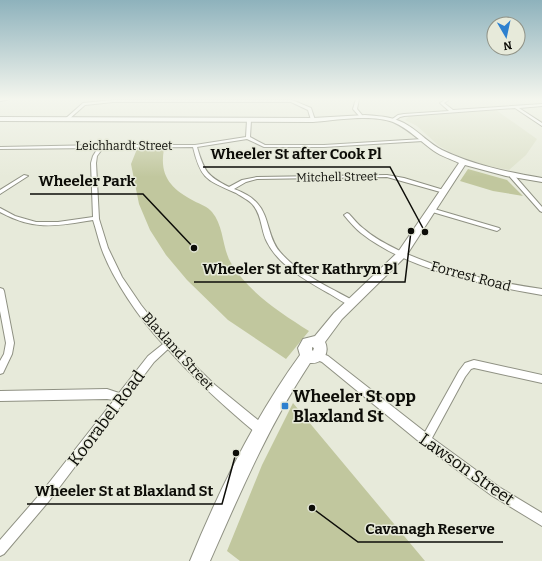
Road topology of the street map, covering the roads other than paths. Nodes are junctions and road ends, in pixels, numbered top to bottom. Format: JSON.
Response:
{"nodes":[{"id":1,"x":249,"y":125,"type":"edge"},
{"id":2,"x":404,"y":125,"type":"edge"},
{"id":3,"x":248,"y":138,"type":"junction"},
{"id":4,"x":423,"y":140,"type":"junction"},
{"id":5,"x":102,"y":146,"type":"junction"},
{"id":6,"x":195,"y":146,"type":"junction"},
{"id":7,"x":0,"y":148,"type":"edge"},
{"id":8,"x":462,"y":162,"type":"junction"},
{"id":9,"x":26,"y":176,"type":"dead end"},
{"id":10,"x":512,"y":176,"type":"junction"},
{"id":11,"x":542,"y":180,"type":"edge"},
{"id":12,"x":231,"y":188,"type":"junction"},
{"id":13,"x":444,"y":191,"type":"junction"},
{"id":14,"x":0,"y":192,"type":"edge"},
{"id":15,"x":0,"y":210,"type":"edge"},
{"id":16,"x":432,"y":210,"type":"junction"},
{"id":17,"x":542,"y":210,"type":"edge"},
{"id":18,"x":7,"y":215,"type":"junction"},
{"id":19,"x":346,"y":215,"type":"dead end"},
{"id":20,"x":96,"y":218,"type":"junction"},
{"id":21,"x":0,"y":219,"type":"edge"},
{"id":22,"x":497,"y":229,"type":"dead end"},
{"id":23,"x":402,"y":254,"type":"junction"},
{"id":24,"x":0,"y":290,"type":"edge"},
{"id":25,"x":542,"y":292,"type":"edge"},
{"id":26,"x":351,"y":303,"type":"junction"},
{"id":27,"x":168,"y":344,"type":"junction"},
{"id":28,"x":315,"y":351,"type":"junction"},
{"id":29,"x":0,"y":370,"type":"edge"},
{"id":30,"x":542,"y":379,"type":"edge"},
{"id":31,"x":0,"y":396,"type":"edge"},
{"id":32,"x":122,"y":398,"type":"junction"},
{"id":33,"x":260,"y":429,"type":"junction"},
{"id":34,"x":426,"y":440,"type":"junction"},
{"id":35,"x":542,"y":520,"type":"edge"},
{"id":36,"x":0,"y":550,"type":"edge"},
{"id":37,"x":200,"y":561,"type":"edge"}],
"edges":[{"from":1,"to":3,"type":"street"},
{"from":2,"to":4,"type":"street"},
{"from":3,"to":4,"type":"street"},
{"from":3,"to":6,"type":"street","name":"Leichhardt Street"},
{"from":4,"to":8,"type":"street"},
{"from":5,"to":6,"type":"street","name":"Leichhardt Street"},
{"from":5,"to":7,"type":"street","name":"Leichhardt Street"},
{"from":5,"to":20,"type":"street","name":"Blaxland Street"},
{"from":6,"to":12,"type":"street"},
{"from":8,"to":10,"type":"street"},
{"from":8,"to":13,"type":"street"},
{"from":9,"to":14,"type":"street"},
{"from":10,"to":11,"type":"street"},
{"from":10,"to":17,"type":"street"},
{"from":12,"to":13,"type":"street","name":"Mitchell Street"},
{"from":12,"to":26,"type":"street"},
{"from":13,"to":16,"type":"street"},
{"from":15,"to":18,"type":"street"},
{"from":16,"to":22,"type":"street"},
{"from":16,"to":23,"type":"street"},
{"from":18,"to":20,"type":"street"},
{"from":18,"to":21,"type":"street"},
{"from":19,"to":23,"type":"street","name":"Forrest Road"},
{"from":20,"to":27,"type":"street","name":"Blaxland Street"},
{"from":23,"to":25,"type":"street","name":"Forrest Road"},
{"from":23,"to":26,"type":"street"},
{"from":24,"to":29,"type":"street"},
{"from":26,"to":28,"type":"street"},
{"from":27,"to":32,"type":"street","name":"Koorabel Road"},
{"from":27,"to":33,"type":"street","name":"Blaxland Street"},
{"from":28,"to":33,"type":"street"},
{"from":28,"to":34,"type":"street","name":"Lawson Street"},
{"from":30,"to":34,"type":"street"},
{"from":31,"to":32,"type":"street"},
{"from":32,"to":36,"type":"street","name":"Koorabel Road"},
{"from":33,"to":37,"type":"street"},
{"from":34,"to":35,"type":"street","name":"Lawson Street"}]}
